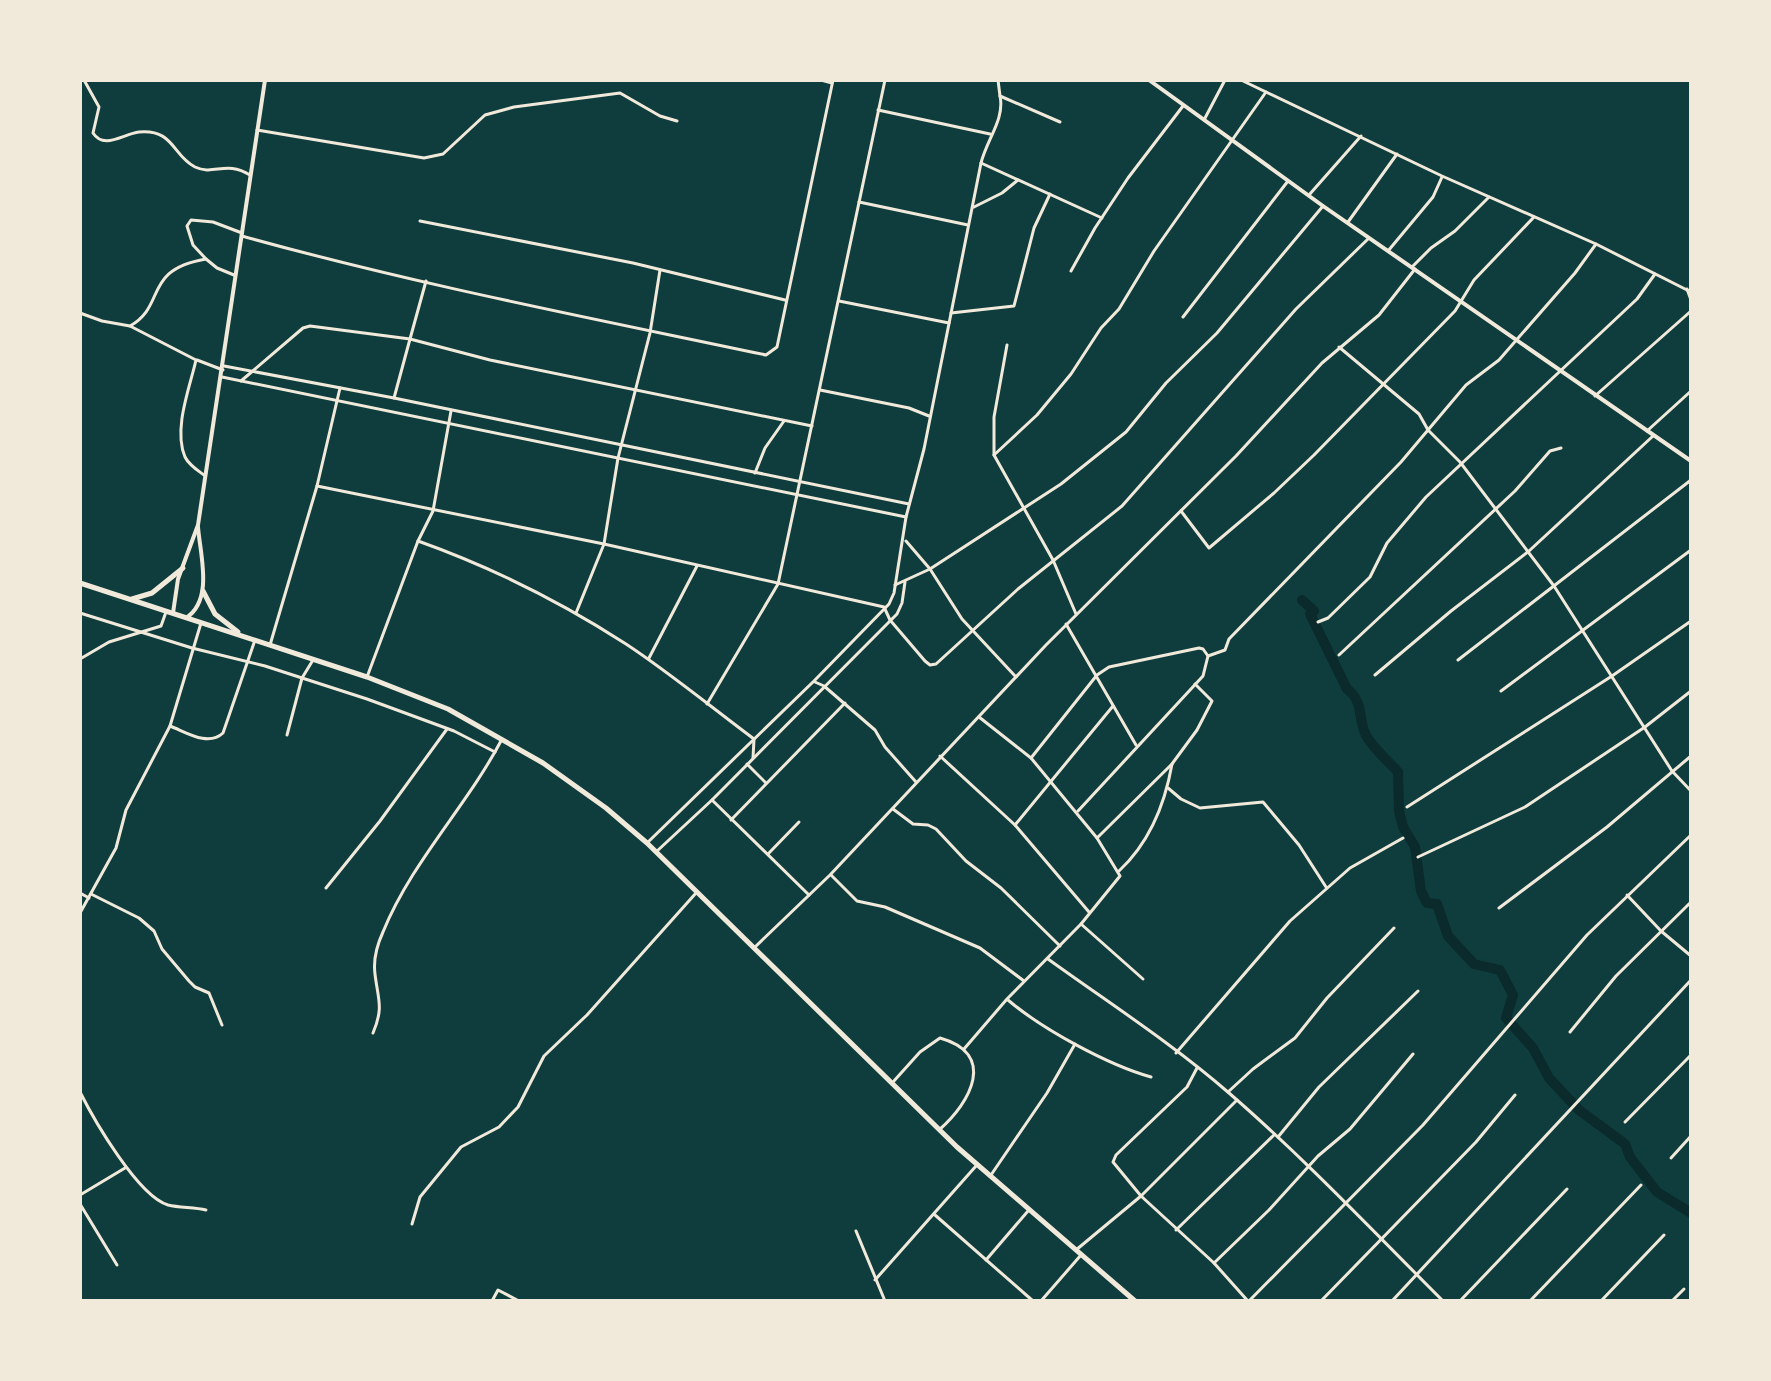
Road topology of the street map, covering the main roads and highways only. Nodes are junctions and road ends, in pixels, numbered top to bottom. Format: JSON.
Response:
{"nodes":[{"id":1,"x":183,"y":568,"type":"road end"},
{"id":2,"x":80,"y":583,"type":"edge"},
{"id":3,"x":203,"y":591,"type":"road end"},
{"id":4,"x":131,"y":599,"type":"junction"},
{"id":5,"x":247,"y":637,"type":"junction"},
{"id":6,"x":1135,"y":1301,"type":"edge"}],
"edges":[{"from":1,"to":4,"type":"main road"},
{"from":2,"to":4,"type":"main road"},
{"from":3,"to":5,"type":"main road"},
{"from":4,"to":5,"type":"main road"},
{"from":5,"to":6,"type":"main road"}]}
